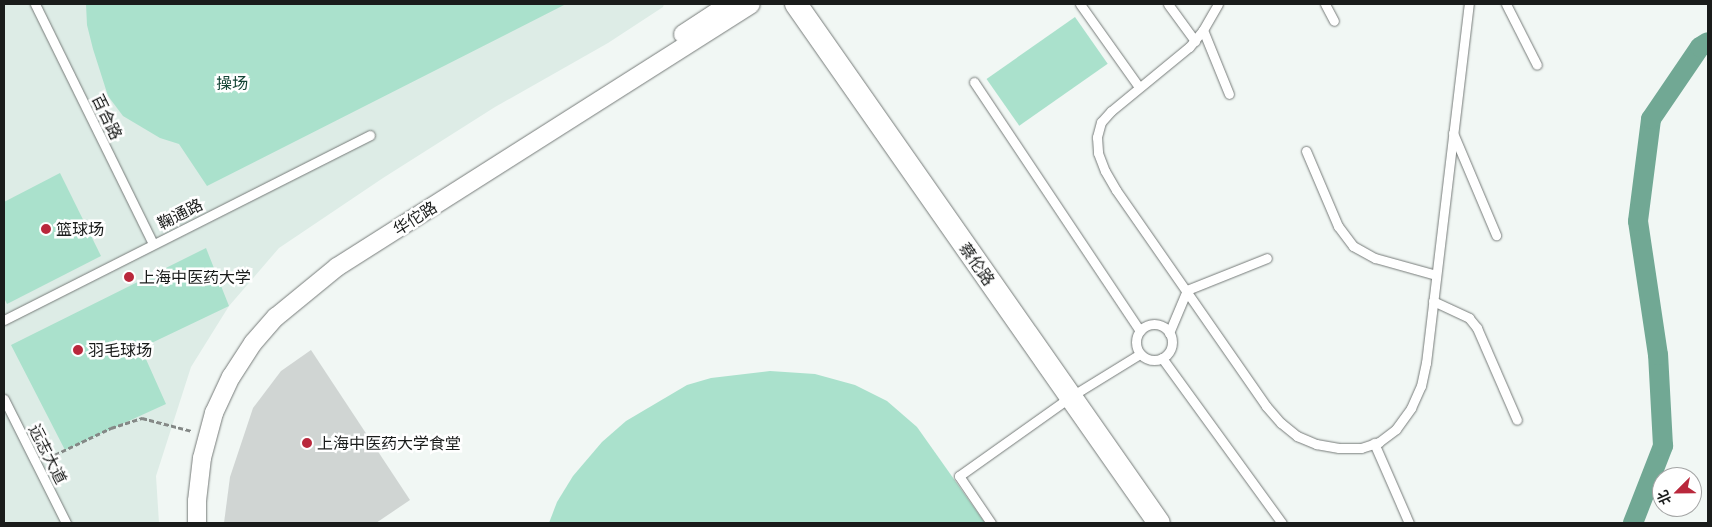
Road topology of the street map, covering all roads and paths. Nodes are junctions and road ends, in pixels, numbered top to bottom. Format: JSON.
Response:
{"nodes":[{"id":1,"x":35,"y":4,"type":"edge"},
{"id":2,"x":729,"y":4,"type":"edge"},
{"id":3,"x":752,"y":4,"type":"edge"},
{"id":4,"x":796,"y":4,"type":"edge"},
{"id":5,"x":1080,"y":4,"type":"edge"},
{"id":6,"x":1168,"y":4,"type":"edge"},
{"id":7,"x":1218,"y":4,"type":"edge"},
{"id":8,"x":1325,"y":4,"type":"edge"},
{"id":9,"x":1469,"y":4,"type":"edge"},
{"id":10,"x":1506,"y":4,"type":"edge"},
{"id":11,"x":1334,"y":21,"type":"dead end"},
{"id":12,"x":1203,"y":30,"type":"junction"},
{"id":13,"x":1195,"y":41,"type":"junction"},
{"id":14,"x":1537,"y":65,"type":"dead end"},
{"id":15,"x":974,"y":82,"type":"dead end"},
{"id":16,"x":1139,"y":87,"type":"junction"},
{"id":17,"x":1230,"y":94,"type":"dead end"},
{"id":18,"x":1453,"y":133,"type":"junction"},
{"id":19,"x":370,"y":135,"type":"dead end"},
{"id":20,"x":1306,"y":151,"type":"dead end"},
{"id":21,"x":1496,"y":235,"type":"dead end"},
{"id":22,"x":153,"y":244,"type":"junction"},
{"id":23,"x":1267,"y":258,"type":"dead end"},
{"id":24,"x":1436,"y":275,"type":"junction"},
{"id":25,"x":1187,"y":290,"type":"junction"},
{"id":26,"x":1433,"y":301,"type":"junction"},
{"id":27,"x":4,"y":320,"type":"edge"},
{"id":28,"x":1140,"y":332,"type":"junction"},
{"id":29,"x":1169,"y":333,"type":"junction"},
{"id":30,"x":1140,"y":354,"type":"junction"},
{"id":31,"x":1162,"y":358,"type":"junction"},
{"id":32,"x":1070,"y":398,"type":"junction"},
{"id":33,"x":4,"y":399,"type":"edge"},
{"id":34,"x":1517,"y":420,"type":"dead end"},
{"id":35,"x":196,"y":433,"type":"junction"},
{"id":36,"x":1374,"y":443,"type":"junction"},
{"id":37,"x":36,"y":464,"type":"junction"},
{"id":38,"x":66,"y":523,"type":"edge"},
{"id":39,"x":185,"y":523,"type":"edge"},
{"id":40,"x":197,"y":523,"type":"edge"},
{"id":41,"x":992,"y":523,"type":"edge"},
{"id":42,"x":1159,"y":523,"type":"edge"},
{"id":43,"x":1282,"y":523,"type":"edge"},
{"id":44,"x":1409,"y":523,"type":"edge"}],
"edges":[{"from":1,"to":22,"type":"lane","name":"百合路"},
{"from":2,"to":35,"type":"street","name":"华佗路"},
{"from":3,"to":40,"type":"street","name":"华佗路"},
{"from":4,"to":32,"type":"street","name":"蔡伦路"},
{"from":5,"to":16,"type":"lane"},
{"from":6,"to":13,"type":"lane"},
{"from":7,"to":12,"type":"lane"},
{"from":8,"to":11,"type":"lane"},
{"from":9,"to":18,"type":"lane"},
{"from":10,"to":14,"type":"lane"},
{"from":12,"to":13,"type":"lane"},
{"from":12,"to":17,"type":"lane"},
{"from":13,"to":16,"type":"lane"},
{"from":15,"to":28,"type":"lane"},
{"from":16,"to":25,"type":"lane"},
{"from":18,"to":21,"type":"lane"},
{"from":18,"to":24,"type":"lane"},
{"from":19,"to":22,"type":"lane","name":"鞠通路"},
{"from":20,"to":24,"type":"lane"},
{"from":22,"to":27,"type":"lane","name":"鞠通路"},
{"from":23,"to":25,"type":"lane"},
{"from":24,"to":26,"type":"lane"},
{"from":25,"to":29,"type":"lane"},
{"from":25,"to":36,"type":"lane"},
{"from":26,"to":34,"type":"lane"},
{"from":26,"to":36,"type":"lane"},
{"from":28,"to":29,"type":"lane"},
{"from":28,"to":30,"type":"lane"},
{"from":29,"to":31,"type":"lane"},
{"from":30,"to":31,"type":"lane"},
{"from":30,"to":32,"type":"lane"},
{"from":31,"to":43,"type":"lane"},
{"from":32,"to":41,"type":"lane"},
{"from":32,"to":42,"type":"street","name":"蔡伦路"},
{"from":33,"to":37,"type":"lane","name":"远志大道"},
{"from":35,"to":37,"type":"path"},
{"from":35,"to":39,"type":"street","name":"华佗路"},
{"from":36,"to":44,"type":"lane"},
{"from":37,"to":38,"type":"lane","name":"远志大道"}]}
